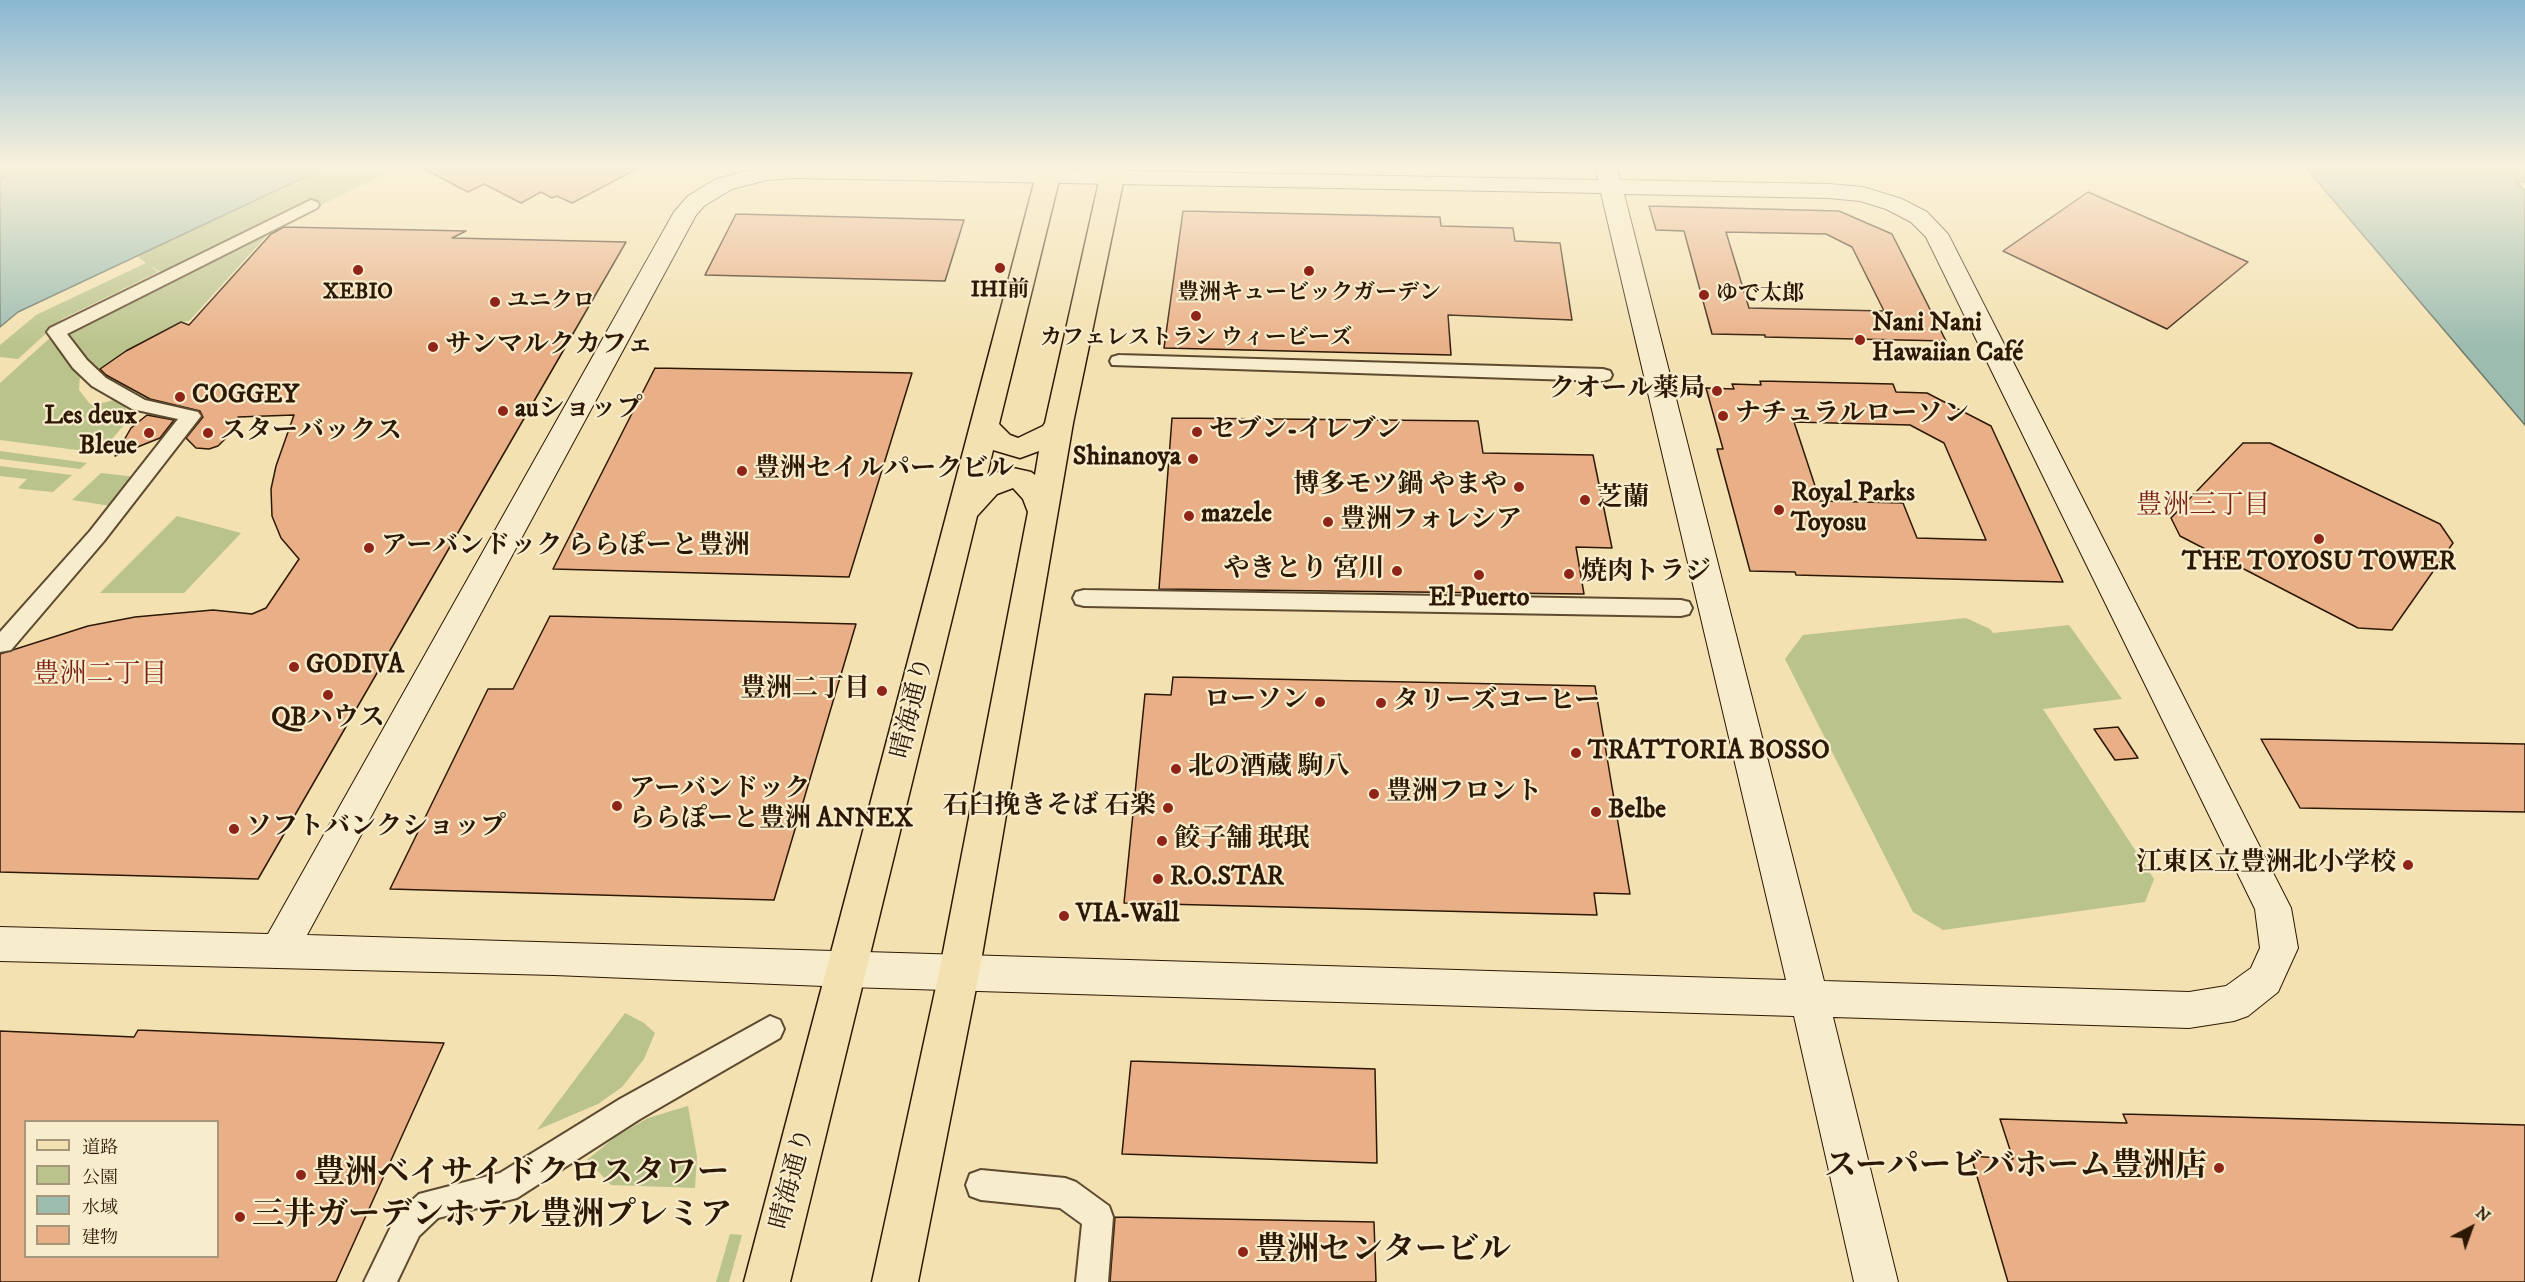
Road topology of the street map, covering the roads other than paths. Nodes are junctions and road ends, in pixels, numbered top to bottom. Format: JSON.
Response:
{"nodes":[{"id":1,"x":265,"y":228,"type":"edge"},
{"id":2,"x":678,"y":228,"type":"edge"},
{"id":3,"x":1035,"y":228,"type":"edge"},
{"id":4,"x":1101,"y":228,"type":"edge"},
{"id":5,"x":1621,"y":228,"type":"edge"},
{"id":6,"x":1930,"y":228,"type":"edge"},
{"id":7,"x":1119,"y":361,"type":"dead end"},
{"id":8,"x":1603,"y":375,"type":"dead end"},
{"id":9,"x":1059,"y":423,"type":"junction"},
{"id":10,"x":985,"y":426,"type":"junction"},
{"id":11,"x":964,"y":511,"type":"junction"},
{"id":12,"x":1042,"y":512,"type":"junction"},
{"id":13,"x":1084,"y":598,"type":"dead end"},
{"id":14,"x":1681,"y":608,"type":"dead end"},
{"id":15,"x":3,"y":644,"type":"dead end"},
{"id":16,"x":0,"y":944,"type":"edge"},
{"id":17,"x":279,"y":950,"type":"junction"},
{"id":18,"x":848,"y":970,"type":"junction"},
{"id":19,"x":959,"y":973,"type":"junction"},
{"id":20,"x":1809,"y":998,"type":"junction"},
{"id":21,"x":770,"y":1029,"type":"dead end"},
{"id":22,"x":981,"y":1185,"type":"dead end"},
{"id":23,"x":380,"y":1282,"type":"edge"},
{"id":24,"x":767,"y":1282,"type":"edge"},
{"id":25,"x":895,"y":1282,"type":"edge"},
{"id":26,"x":1092,"y":1282,"type":"edge"},
{"id":27,"x":1876,"y":1282,"type":"edge"}],
"edges":[{"from":1,"to":15,"type":"street"},
{"from":2,"to":17,"type":"street"},
{"from":3,"to":10,"type":"main road","name":"晴海通り"},
{"from":4,"to":9,"type":"main road"},
{"from":5,"to":20,"type":"street"},
{"from":6,"to":20,"type":"street"},
{"from":7,"to":8,"type":"street"},
{"from":9,"to":10,"type":"main road"},
{"from":9,"to":12,"type":"main road"},
{"from":10,"to":11,"type":"main road","name":"晴海通り"},
{"from":11,"to":12,"type":"main road"},
{"from":11,"to":18,"type":"main road","name":"晴海通り"},
{"from":12,"to":19,"type":"main road"},
{"from":13,"to":14,"type":"street"},
{"from":16,"to":17,"type":"street"},
{"from":17,"to":18,"type":"street"},
{"from":18,"to":19,"type":"street"},
{"from":18,"to":24,"type":"main road","name":"晴海通り"},
{"from":19,"to":20,"type":"street"},
{"from":19,"to":25,"type":"main road"},
{"from":20,"to":27,"type":"street"},
{"from":21,"to":23,"type":"street"},
{"from":22,"to":26,"type":"street"}]}
